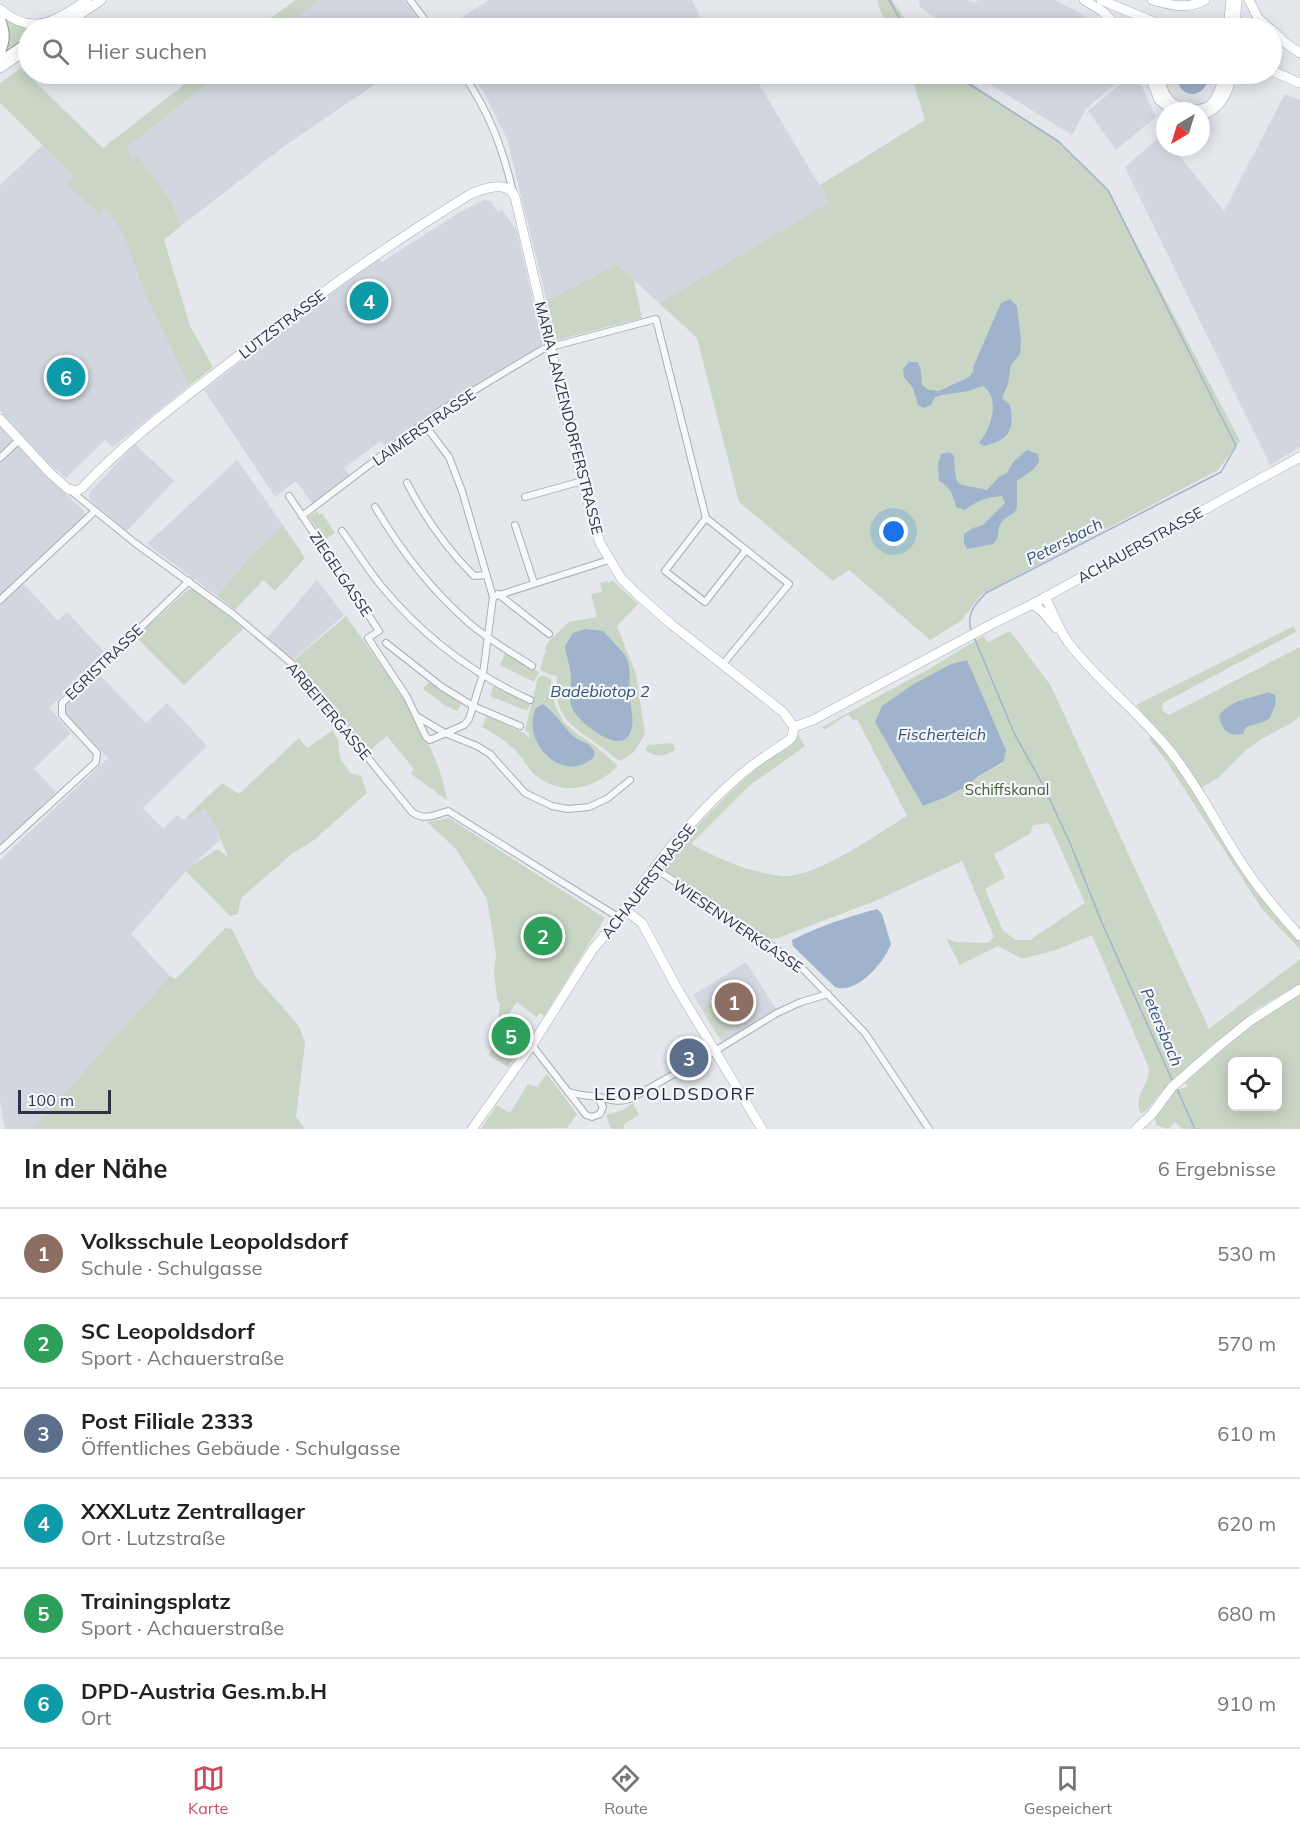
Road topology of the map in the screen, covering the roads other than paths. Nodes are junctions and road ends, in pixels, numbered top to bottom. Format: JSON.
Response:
{"nodes":[{"id":1,"x":87,"y":0,"type":"edge"},
{"id":2,"x":101,"y":0,"type":"edge"},
{"id":3,"x":410,"y":0,"type":"edge"},
{"id":4,"x":1084,"y":0,"type":"edge"},
{"id":5,"x":1101,"y":0,"type":"edge"},
{"id":6,"x":1152,"y":0,"type":"edge"},
{"id":7,"x":1205,"y":0,"type":"edge"},
{"id":8,"x":1231,"y":0,"type":"edge"},
{"id":9,"x":1238,"y":0,"type":"edge"},
{"id":10,"x":1248,"y":0,"type":"edge"},
{"id":11,"x":0,"y":9,"type":"edge"},
{"id":12,"x":65,"y":18,"type":"edge"},
{"id":13,"x":69,"y":18,"type":"edge"},
{"id":14,"x":424,"y":18,"type":"edge"},
{"id":15,"x":1109,"y":18,"type":"edge"},
{"id":16,"x":1145,"y":18,"type":"edge"},
{"id":17,"x":1229,"y":18,"type":"edge"},
{"id":18,"x":1236,"y":18,"type":"edge"},
{"id":19,"x":1258,"y":18,"type":"edge"},
{"id":20,"x":18,"y":19,"type":"edge"},
{"id":21,"x":0,"y":21,"type":"edge"},
{"id":22,"x":1282,"y":40,"type":"edge"},
{"id":23,"x":18,"y":50,"type":"edge"},
{"id":24,"x":0,"y":52,"type":"edge"},
{"id":25,"x":1300,"y":53,"type":"edge"},
{"id":26,"x":18,"y":56,"type":"edge"},
{"id":27,"x":0,"y":62,"type":"edge"},
{"id":28,"x":0,"y":68,"type":"edge"},
{"id":29,"x":1282,"y":75,"type":"edge"},
{"id":30,"x":1300,"y":83,"type":"edge"},
{"id":31,"x":469,"y":84,"type":"edge"},
{"id":32,"x":1153,"y":84,"type":"edge"},
{"id":33,"x":1160,"y":84,"type":"edge"},
{"id":34,"x":1221,"y":84,"type":"edge"},
{"id":35,"x":1229,"y":84,"type":"edge"},
{"id":36,"x":1162,"y":102,"type":"edge"},
{"id":37,"x":1210,"y":112,"type":"edge"},
{"id":38,"x":513,"y":192,"type":"junction"},
{"id":39,"x":551,"y":347,"type":"junction"},
{"id":40,"x":0,"y":419,"type":"edge"},
{"id":41,"x":424,"y":424,"type":"junction"},
{"id":42,"x":19,"y":440,"type":"junction"},
{"id":43,"x":1300,"y":457,"type":"edge"},
{"id":44,"x":0,"y":458,"type":"edge"},
{"id":45,"x":582,"y":481,"type":"junction"},
{"id":46,"x":407,"y":483,"type":"dead end"},
{"id":47,"x":68,"y":489,"type":"junction"},
{"id":48,"x":288,"y":496,"type":"dead end"},
{"id":49,"x":525,"y":497,"type":"dead end"},
{"id":50,"x":375,"y":507,"type":"dead end"},
{"id":51,"x":94,"y":511,"type":"junction"},
{"id":52,"x":302,"y":516,"type":"junction"},
{"id":53,"x":706,"y":518,"type":"junction"},
{"id":54,"x":515,"y":525,"type":"dead end"},
{"id":55,"x":342,"y":531,"type":"dead end"},
{"id":56,"x":746,"y":550,"type":"junction"},
{"id":57,"x":609,"y":560,"type":"junction"},
{"id":58,"x":486,"y":575,"type":"junction"},
{"id":59,"x":189,"y":581,"type":"junction"},
{"id":60,"x":534,"y":583,"type":"junction"},
{"id":61,"x":495,"y":596,"type":"junction"},
{"id":62,"x":1045,"y":597,"type":"junction"},
{"id":63,"x":0,"y":600,"type":"edge"},
{"id":64,"x":1033,"y":604,"type":"junction"},
{"id":65,"x":549,"y":634,"type":"dead end"},
{"id":66,"x":1063,"y":634,"type":"junction"},
{"id":67,"x":488,"y":638,"type":"junction"},
{"id":68,"x":386,"y":643,"type":"dead end"},
{"id":69,"x":723,"y":664,"type":"junction"},
{"id":70,"x":532,"y":666,"type":"dead end"},
{"id":71,"x":483,"y":674,"type":"junction"},
{"id":72,"x":530,"y":700,"type":"dead end"},
{"id":73,"x":473,"y":706,"type":"junction"},
{"id":74,"x":417,"y":716,"type":"junction"},
{"id":75,"x":520,"y":726,"type":"dead end"},
{"id":76,"x":794,"y":726,"type":"junction"},
{"id":77,"x":445,"y":733,"type":"junction"},
{"id":78,"x":630,"y":780,"type":"dead end"},
{"id":79,"x":0,"y":849,"type":"edge"},
{"id":80,"x":654,"y":868,"type":"junction"},
{"id":81,"x":621,"y":913,"type":"junction"},
{"id":82,"x":1300,"y":936,"type":"edge"},
{"id":83,"x":1300,"y":989,"type":"edge"},
{"id":84,"x":828,"y":994,"type":"junction"},
{"id":85,"x":532,"y":1045,"type":"junction"},
{"id":86,"x":715,"y":1051,"type":"junction"},
{"id":87,"x":568,"y":1092,"type":"junction"},
{"id":88,"x":588,"y":1097,"type":"junction"},
{"id":89,"x":598,"y":1098,"type":"junction"},
{"id":90,"x":581,"y":1110,"type":"junction"},
{"id":91,"x":472,"y":1129,"type":"edge"},
{"id":92,"x":762,"y":1129,"type":"edge"},
{"id":93,"x":929,"y":1129,"type":"edge"},
{"id":94,"x":1136,"y":1129,"type":"edge"}],
"edges":[{"from":1,"to":12,"type":"street"},
{"from":2,"to":13,"type":"street"},
{"from":3,"to":14,"type":"street"},
{"from":4,"to":15,"type":"street"},
{"from":5,"to":16,"type":"street"},
{"from":6,"to":7,"type":"street"},
{"from":8,"to":17,"type":"street"},
{"from":9,"to":18,"type":"street"},
{"from":10,"to":19,"type":"street"},
{"from":11,"to":20,"type":"street"},
{"from":21,"to":24,"type":"highway"},
{"from":22,"to":25,"type":"street"},
{"from":23,"to":27,"type":"highway"},
{"from":26,"to":28,"type":"street"},
{"from":29,"to":30,"type":"street"},
{"from":31,"to":38,"type":"street","name":"MARIA LANZENDORFERSTRASSE"},
{"from":32,"to":36,"type":"street"},
{"from":33,"to":34,"type":"street"},
{"from":35,"to":37,"type":"street"},
{"from":38,"to":39,"type":"street","name":"MARIA LANZENDORFERSTRASSE"},
{"from":38,"to":47,"type":"street","name":"LUTZSTRASSE"},
{"from":39,"to":41,"type":"street","name":"LAIMERSTRASSE"},
{"from":39,"to":45,"type":"street","name":"MARIA LANZENDORFERSTRASSE"},
{"from":39,"to":53,"type":"street","name":"LAIMERSTRASSE"},
{"from":40,"to":42,"type":"street","name":"ARBEITERGASSE"},
{"from":41,"to":52,"type":"street","name":"LAIMERSTRASSE"},
{"from":41,"to":58,"type":"street"},
{"from":42,"to":44,"type":"street"},
{"from":42,"to":47,"type":"street","name":"ARBEITERGASSE"},
{"from":43,"to":62,"type":"street","name":"ACHAUERSTRASSE"},
{"from":45,"to":49,"type":"street"},
{"from":45,"to":57,"type":"street","name":"MARIA LANZENDORFERSTRASSE"},
{"from":46,"to":58,"type":"street"},
{"from":47,"to":51,"type":"street","name":"ARBEITERGASSE"},
{"from":48,"to":52,"type":"street","name":"ZIEGELGASSE"},
{"from":50,"to":67,"type":"street"},
{"from":51,"to":59,"type":"street","name":"ARBEITERGASSE"},
{"from":51,"to":63,"type":"street"},
{"from":52,"to":74,"type":"street","name":"ZIEGELGASSE"},
{"from":53,"to":56,"type":"street"},
{"from":53,"to":56,"type":"street"},
{"from":54,"to":60,"type":"street"},
{"from":55,"to":71,"type":"street"},
{"from":56,"to":69,"type":"street"},
{"from":57,"to":60,"type":"street"},
{"from":57,"to":69,"type":"street","name":"MARIA LANZENDORFERSTRASSE"},
{"from":58,"to":61,"type":"street"},
{"from":59,"to":79,"type":"street","name":"EGRISTRASSE"},
{"from":59,"to":81,"type":"street","name":"ARBEITERGASSE"},
{"from":60,"to":61,"type":"street"},
{"from":61,"to":65,"type":"street"},
{"from":61,"to":67,"type":"street"},
{"from":62,"to":64,"type":"street","name":"ACHAUERSTRASSE"},
{"from":62,"to":66,"type":"street"},
{"from":64,"to":66,"type":"street"},
{"from":64,"to":76,"type":"street","name":"ACHAUERSTRASSE"},
{"from":66,"to":82,"type":"street"},
{"from":67,"to":70,"type":"street"},
{"from":67,"to":71,"type":"street"},
{"from":68,"to":73,"type":"street"},
{"from":69,"to":76,"type":"street","name":"MARIA LANZENDORFERSTRASSE"},
{"from":71,"to":72,"type":"street"},
{"from":71,"to":73,"type":"street"},
{"from":73,"to":75,"type":"street"},
{"from":73,"to":77,"type":"street"},
{"from":74,"to":77,"type":"street"},
{"from":74,"to":77,"type":"street","name":"ZIEGELGASSE"},
{"from":76,"to":80,"type":"street","name":"ACHAUERSTRASSE"},
{"from":77,"to":78,"type":"street"},
{"from":80,"to":81,"type":"street","name":"ACHAUERSTRASSE"},
{"from":80,"to":84,"type":"street","name":"WIESENWERKGASSE"},
{"from":81,"to":85,"type":"street","name":"ACHAUERSTRASSE"},
{"from":81,"to":86,"type":"street"},
{"from":83,"to":94,"type":"street"},
{"from":84,"to":86,"type":"street"},
{"from":84,"to":93,"type":"street","name":"WIESENWERKGASSE"},
{"from":85,"to":87,"type":"street"},
{"from":85,"to":91,"type":"street","name":"ACHAUERSTRASSE"},
{"from":86,"to":89,"type":"street"},
{"from":86,"to":92,"type":"street"},
{"from":87,"to":88,"type":"street"},
{"from":87,"to":90,"type":"street"},
{"from":88,"to":89,"type":"street"},
{"from":88,"to":90,"type":"street"},
{"from":89,"to":90,"type":"street"}]}
